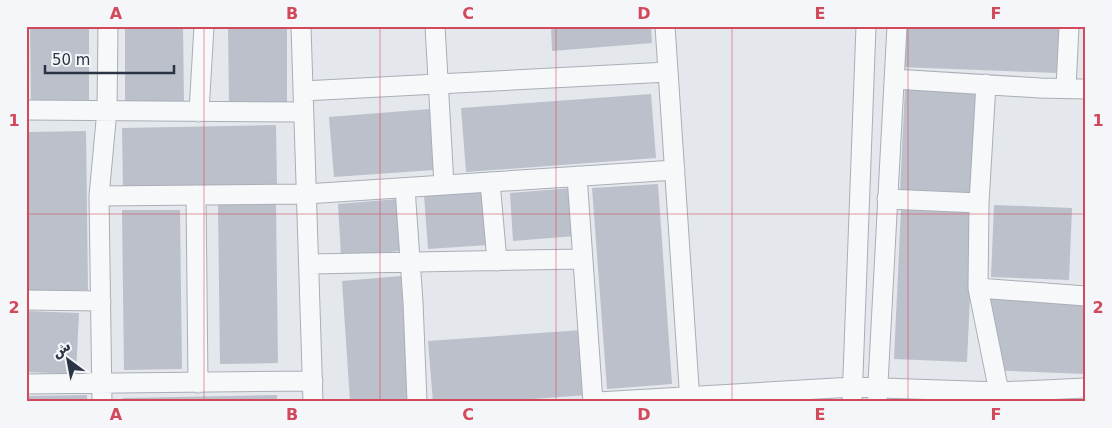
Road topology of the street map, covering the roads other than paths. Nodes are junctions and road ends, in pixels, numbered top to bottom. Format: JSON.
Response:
{"nodes":[{"id":1,"x":108,"y":26,"type":"edge"},
{"id":2,"x":204,"y":26,"type":"edge"},
{"id":3,"x":302,"y":26,"type":"edge"},
{"id":4,"x":435,"y":26,"type":"edge"},
{"id":5,"x":665,"y":26,"type":"edge"},
{"id":6,"x":866,"y":26,"type":"edge"},
{"id":7,"x":897,"y":26,"type":"edge"},
{"id":8,"x":1069,"y":26,"type":"edge"},
{"id":9,"x":668,"y":72,"type":"junction"},
{"id":10,"x":894,"y":79,"type":"junction"},
{"id":11,"x":438,"y":84,"type":"junction"},
{"id":12,"x":986,"y":84,"type":"junction"},
{"id":13,"x":1066,"y":88,"type":"junction"},
{"id":14,"x":1086,"y":89,"type":"edge"},
{"id":15,"x":303,"y":91,"type":"junction"},
{"id":16,"x":26,"y":110,"type":"edge"},
{"id":17,"x":107,"y":110,"type":"junction"},
{"id":18,"x":199,"y":112,"type":"junction"},
{"id":19,"x":303,"y":112,"type":"junction"},
{"id":20,"x":675,"y":170,"type":"junction"},
{"id":21,"x":577,"y":176,"type":"junction"},
{"id":22,"x":490,"y":182,"type":"junction"},
{"id":23,"x":444,"y":185,"type":"junction"},
{"id":24,"x":405,"y":188,"type":"junction"},
{"id":25,"x":306,"y":194,"type":"junction"},
{"id":26,"x":196,"y":195,"type":"junction"},
{"id":27,"x":99,"y":196,"type":"junction"},
{"id":28,"x":888,"y":199,"type":"junction"},
{"id":29,"x":979,"y":203,"type":"junction"},
{"id":30,"x":583,"y":259,"type":"junction"},
{"id":31,"x":497,"y":261,"type":"junction"},
{"id":32,"x":410,"y":262,"type":"junction"},
{"id":33,"x":309,"y":264,"type":"junction"},
{"id":34,"x":978,"y":288,"type":"junction"},
{"id":35,"x":1086,"y":296,"type":"edge"},
{"id":36,"x":26,"y":300,"type":"edge"},
{"id":37,"x":101,"y":301,"type":"junction"},
{"id":38,"x":313,"y":381,"type":"junction"},
{"id":39,"x":198,"y":383,"type":"junction"},
{"id":40,"x":26,"y":384,"type":"edge"},
{"id":41,"x":1086,"y":388,"type":"edge"},
{"id":42,"x":999,"y":392,"type":"junction"},
{"id":43,"x":102,"y":393,"type":"edge"},
{"id":44,"x":852,"y":394,"type":"edge"},
{"id":45,"x":877,"y":395,"type":"edge"},
{"id":46,"x":690,"y":399,"type":"edge"},
{"id":47,"x":314,"y":402,"type":"edge"},
{"id":48,"x":417,"y":402,"type":"edge"},
{"id":49,"x":593,"y":402,"type":"edge"},
{"id":50,"x":598,"y":402,"type":"edge"}],
"edges":[{"from":1,"to":17,"type":"street"},
{"from":2,"to":18,"type":"street"},
{"from":3,"to":15,"type":"street"},
{"from":4,"to":11,"type":"street"},
{"from":5,"to":9,"type":"street"},
{"from":6,"to":44,"type":"street"},
{"from":7,"to":10,"type":"street"},
{"from":8,"to":13,"type":"street"},
{"from":9,"to":11,"type":"street"},
{"from":9,"to":20,"type":"street"},
{"from":10,"to":12,"type":"street"},
{"from":10,"to":28,"type":"street"},
{"from":11,"to":15,"type":"street"},
{"from":11,"to":23,"type":"street"},
{"from":12,"to":13,"type":"street"},
{"from":12,"to":29,"type":"street"},
{"from":13,"to":14,"type":"street"},
{"from":15,"to":19,"type":"street"},
{"from":16,"to":17,"type":"street"},
{"from":17,"to":18,"type":"street"},
{"from":17,"to":27,"type":"street"},
{"from":18,"to":19,"type":"street"},
{"from":19,"to":25,"type":"street"},
{"from":20,"to":21,"type":"street"},
{"from":20,"to":46,"type":"street"},
{"from":21,"to":22,"type":"street"},
{"from":21,"to":30,"type":"street"},
{"from":22,"to":23,"type":"street"},
{"from":22,"to":31,"type":"street"},
{"from":23,"to":24,"type":"street"},
{"from":24,"to":25,"type":"street"},
{"from":24,"to":32,"type":"street"},
{"from":25,"to":26,"type":"street"},
{"from":25,"to":33,"type":"street"},
{"from":26,"to":27,"type":"street"},
{"from":26,"to":39,"type":"street"},
{"from":27,"to":37,"type":"street"},
{"from":28,"to":29,"type":"street"},
{"from":28,"to":45,"type":"street"},
{"from":29,"to":34,"type":"street"},
{"from":30,"to":31,"type":"street"},
{"from":30,"to":49,"type":"street"},
{"from":31,"to":32,"type":"street"},
{"from":32,"to":33,"type":"street"},
{"from":32,"to":48,"type":"street"},
{"from":33,"to":38,"type":"street"},
{"from":34,"to":35,"type":"street"},
{"from":34,"to":42,"type":"street"},
{"from":36,"to":37,"type":"street"},
{"from":37,"to":43,"type":"street"},
{"from":38,"to":39,"type":"street"},
{"from":38,"to":47,"type":"street"},
{"from":39,"to":43,"type":"street"},
{"from":40,"to":43,"type":"street"},
{"from":41,"to":42,"type":"street"},
{"from":42,"to":45,"type":"street"},
{"from":44,"to":45,"type":"street"},
{"from":44,"to":46,"type":"street"},
{"from":46,"to":50,"type":"street"}]}
